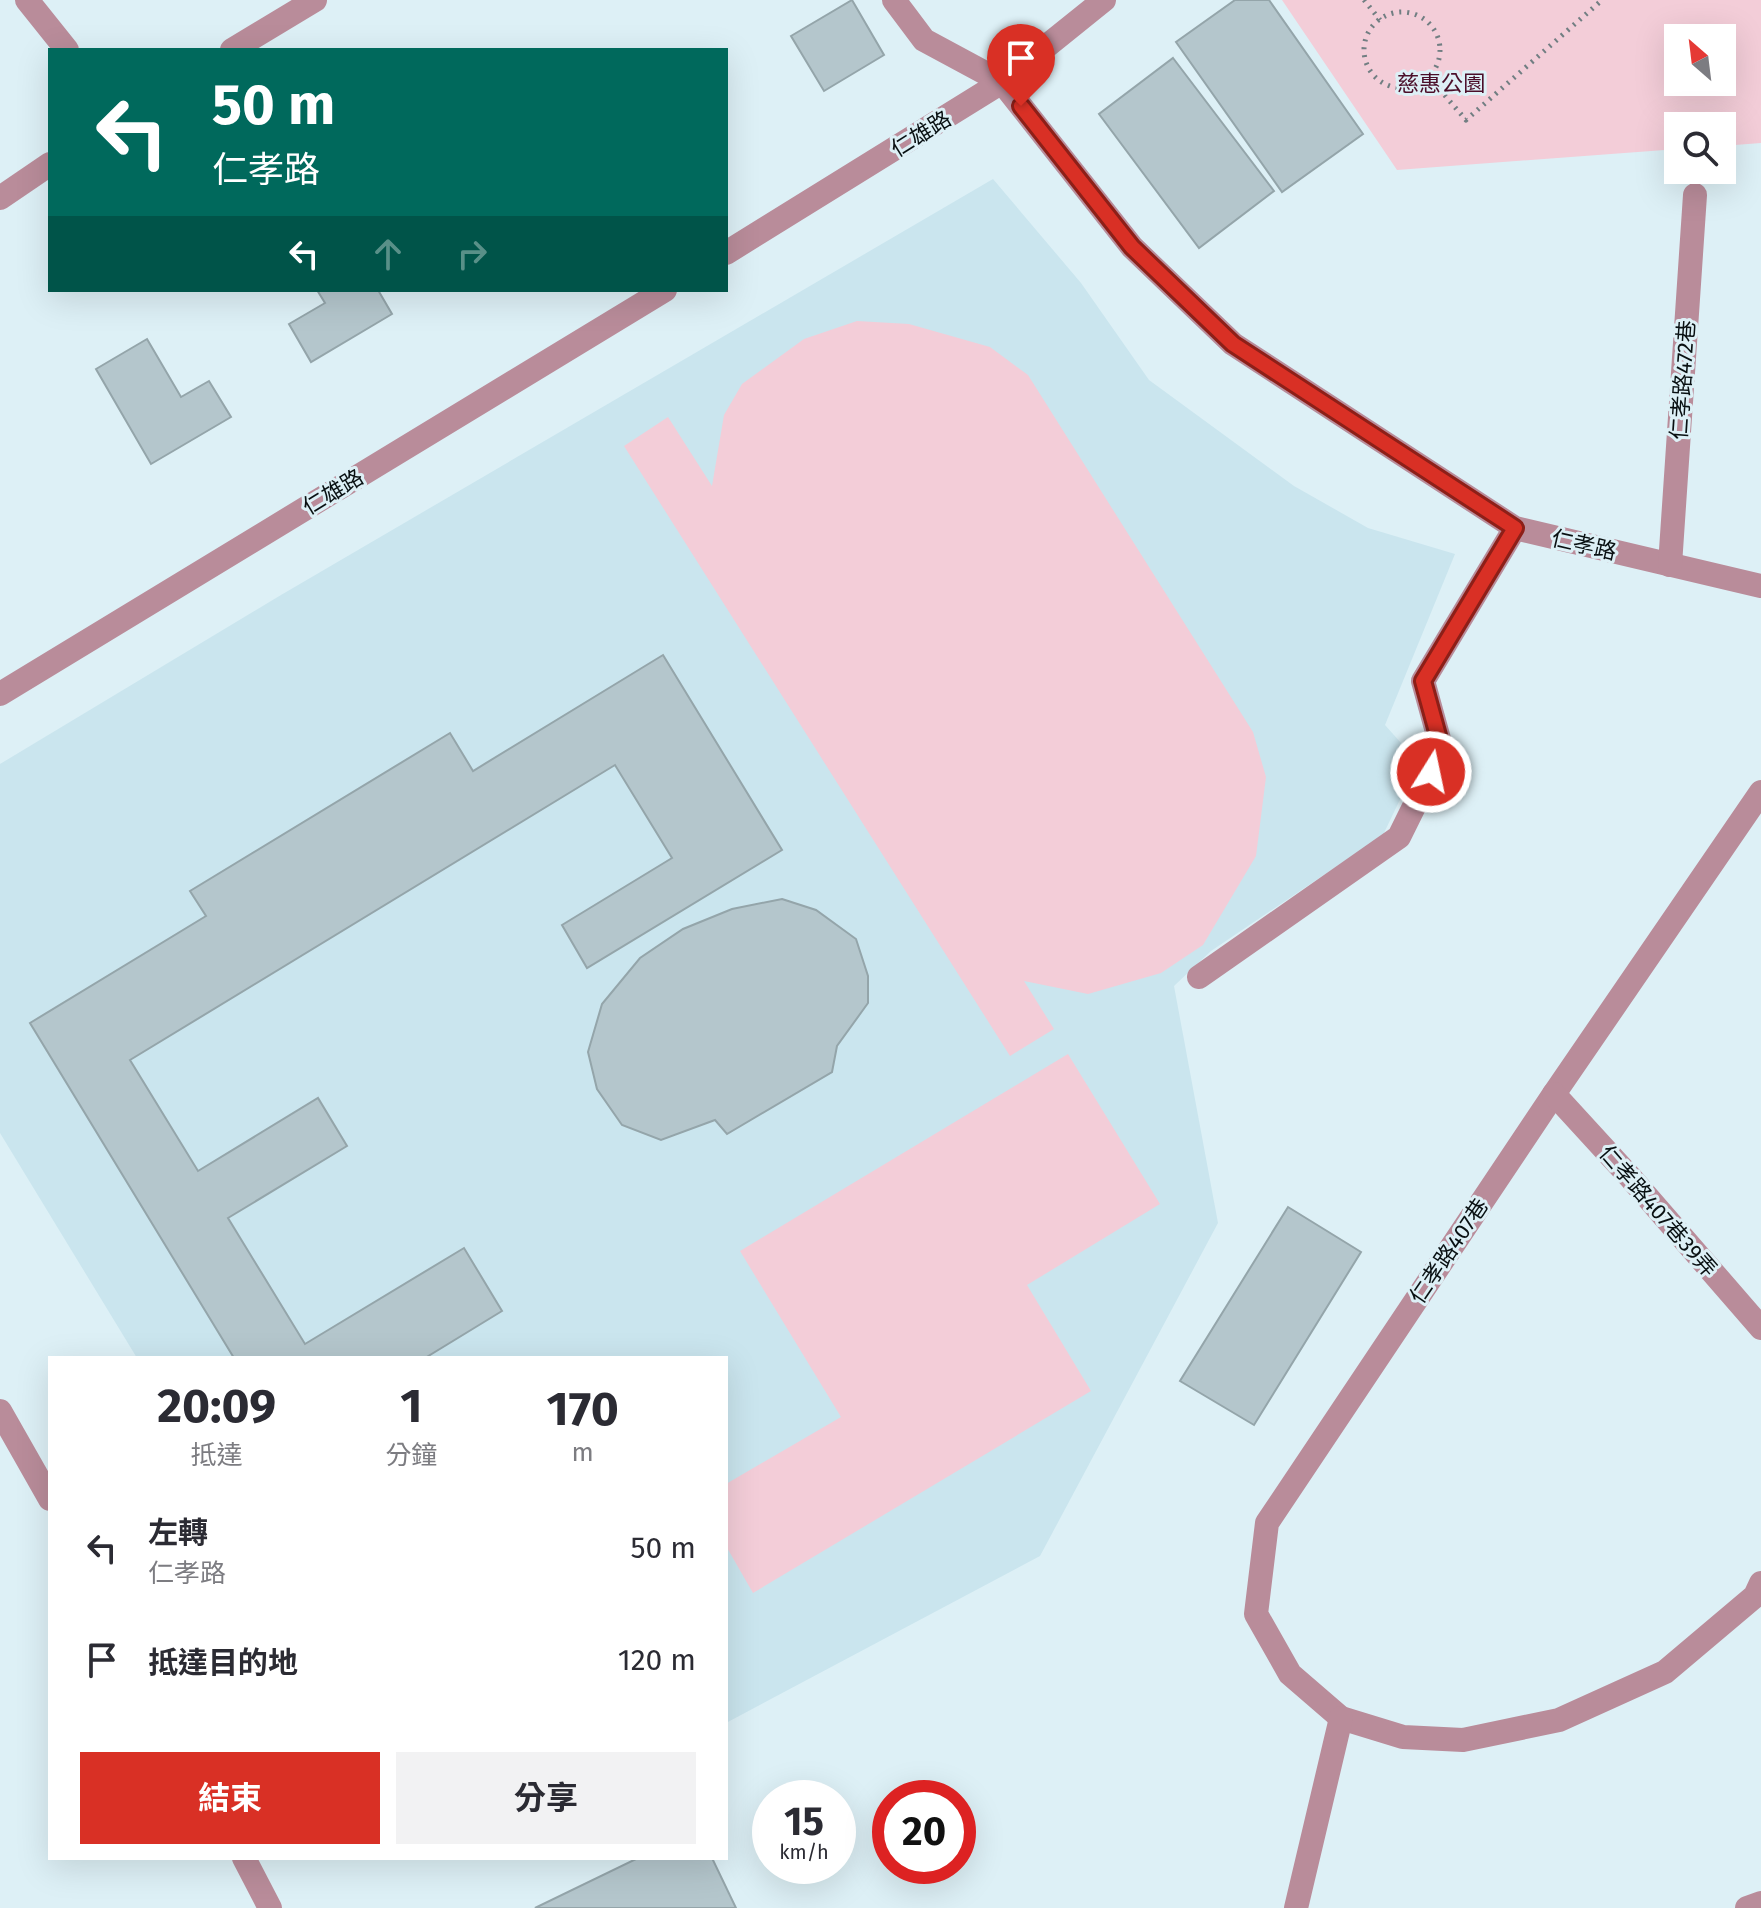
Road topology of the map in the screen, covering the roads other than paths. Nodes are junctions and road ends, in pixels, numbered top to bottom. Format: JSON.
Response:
{"nodes":[{"id":1,"x":27,"y":0,"type":"edge"},
{"id":2,"x":315,"y":0,"type":"edge"},
{"id":3,"x":894,"y":0,"type":"edge"},
{"id":4,"x":1104,"y":0,"type":"edge"},
{"id":5,"x":65,"y":48,"type":"edge"},
{"id":6,"x":235,"y":48,"type":"edge"},
{"id":7,"x":1002,"y":82,"type":"junction"},
{"id":8,"x":48,"y":165,"type":"edge"},
{"id":9,"x":1695,"y":195,"type":"dead end"},
{"id":10,"x":0,"y":198,"type":"edge"},
{"id":11,"x":728,"y":252,"type":"edge"},
{"id":12,"x":662,"y":292,"type":"edge"},
{"id":13,"x":1515,"y":528,"type":"junction"},
{"id":14,"x":1670,"y":565,"type":"junction"},
{"id":15,"x":1761,"y":586,"type":"edge"},
{"id":16,"x":0,"y":694,"type":"edge"},
{"id":17,"x":1761,"y":792,"type":"edge"},
{"id":18,"x":1199,"y":977,"type":"dead end"},
{"id":19,"x":1554,"y":1094,"type":"junction"},
{"id":20,"x":1761,"y":1328,"type":"edge"},
{"id":21,"x":0,"y":1411,"type":"edge"},
{"id":22,"x":48,"y":1495,"type":"edge"},
{"id":23,"x":1761,"y":1583,"type":"edge"},
{"id":24,"x":1341,"y":1718,"type":"junction"},
{"id":25,"x":245,"y":1860,"type":"edge"},
{"id":26,"x":1761,"y":1903,"type":"edge"},
{"id":27,"x":270,"y":1908,"type":"edge"},
{"id":28,"x":1296,"y":1908,"type":"edge"},
{"id":29,"x":1747,"y":1908,"type":"edge"}],
"edges":[{"from":1,"to":5,"type":"street"},
{"from":2,"to":6,"type":"street"},
{"from":3,"to":7,"type":"street"},
{"from":4,"to":7,"type":"street","name":"仁雄路"},
{"from":7,"to":11,"type":"street","name":"仁雄路"},
{"from":7,"to":13,"type":"street","name":"仁孝路"},
{"from":8,"to":10,"type":"street"},
{"from":9,"to":14,"type":"street","name":"仁孝路472巷"},
{"from":12,"to":16,"type":"street","name":"仁雄路"},
{"from":13,"to":14,"type":"street","name":"仁孝路"},
{"from":13,"to":18,"type":"street"},
{"from":14,"to":15,"type":"street","name":"仁孝路"},
{"from":17,"to":19,"type":"street","name":"仁孝路407巷"},
{"from":19,"to":20,"type":"street","name":"仁孝路407巷39弄"},
{"from":19,"to":24,"type":"street","name":"仁孝路407巷"},
{"from":21,"to":22,"type":"street"},
{"from":23,"to":24,"type":"street"},
{"from":24,"to":28,"type":"street"},
{"from":25,"to":27,"type":"street"},
{"from":26,"to":29,"type":"street"}]}
